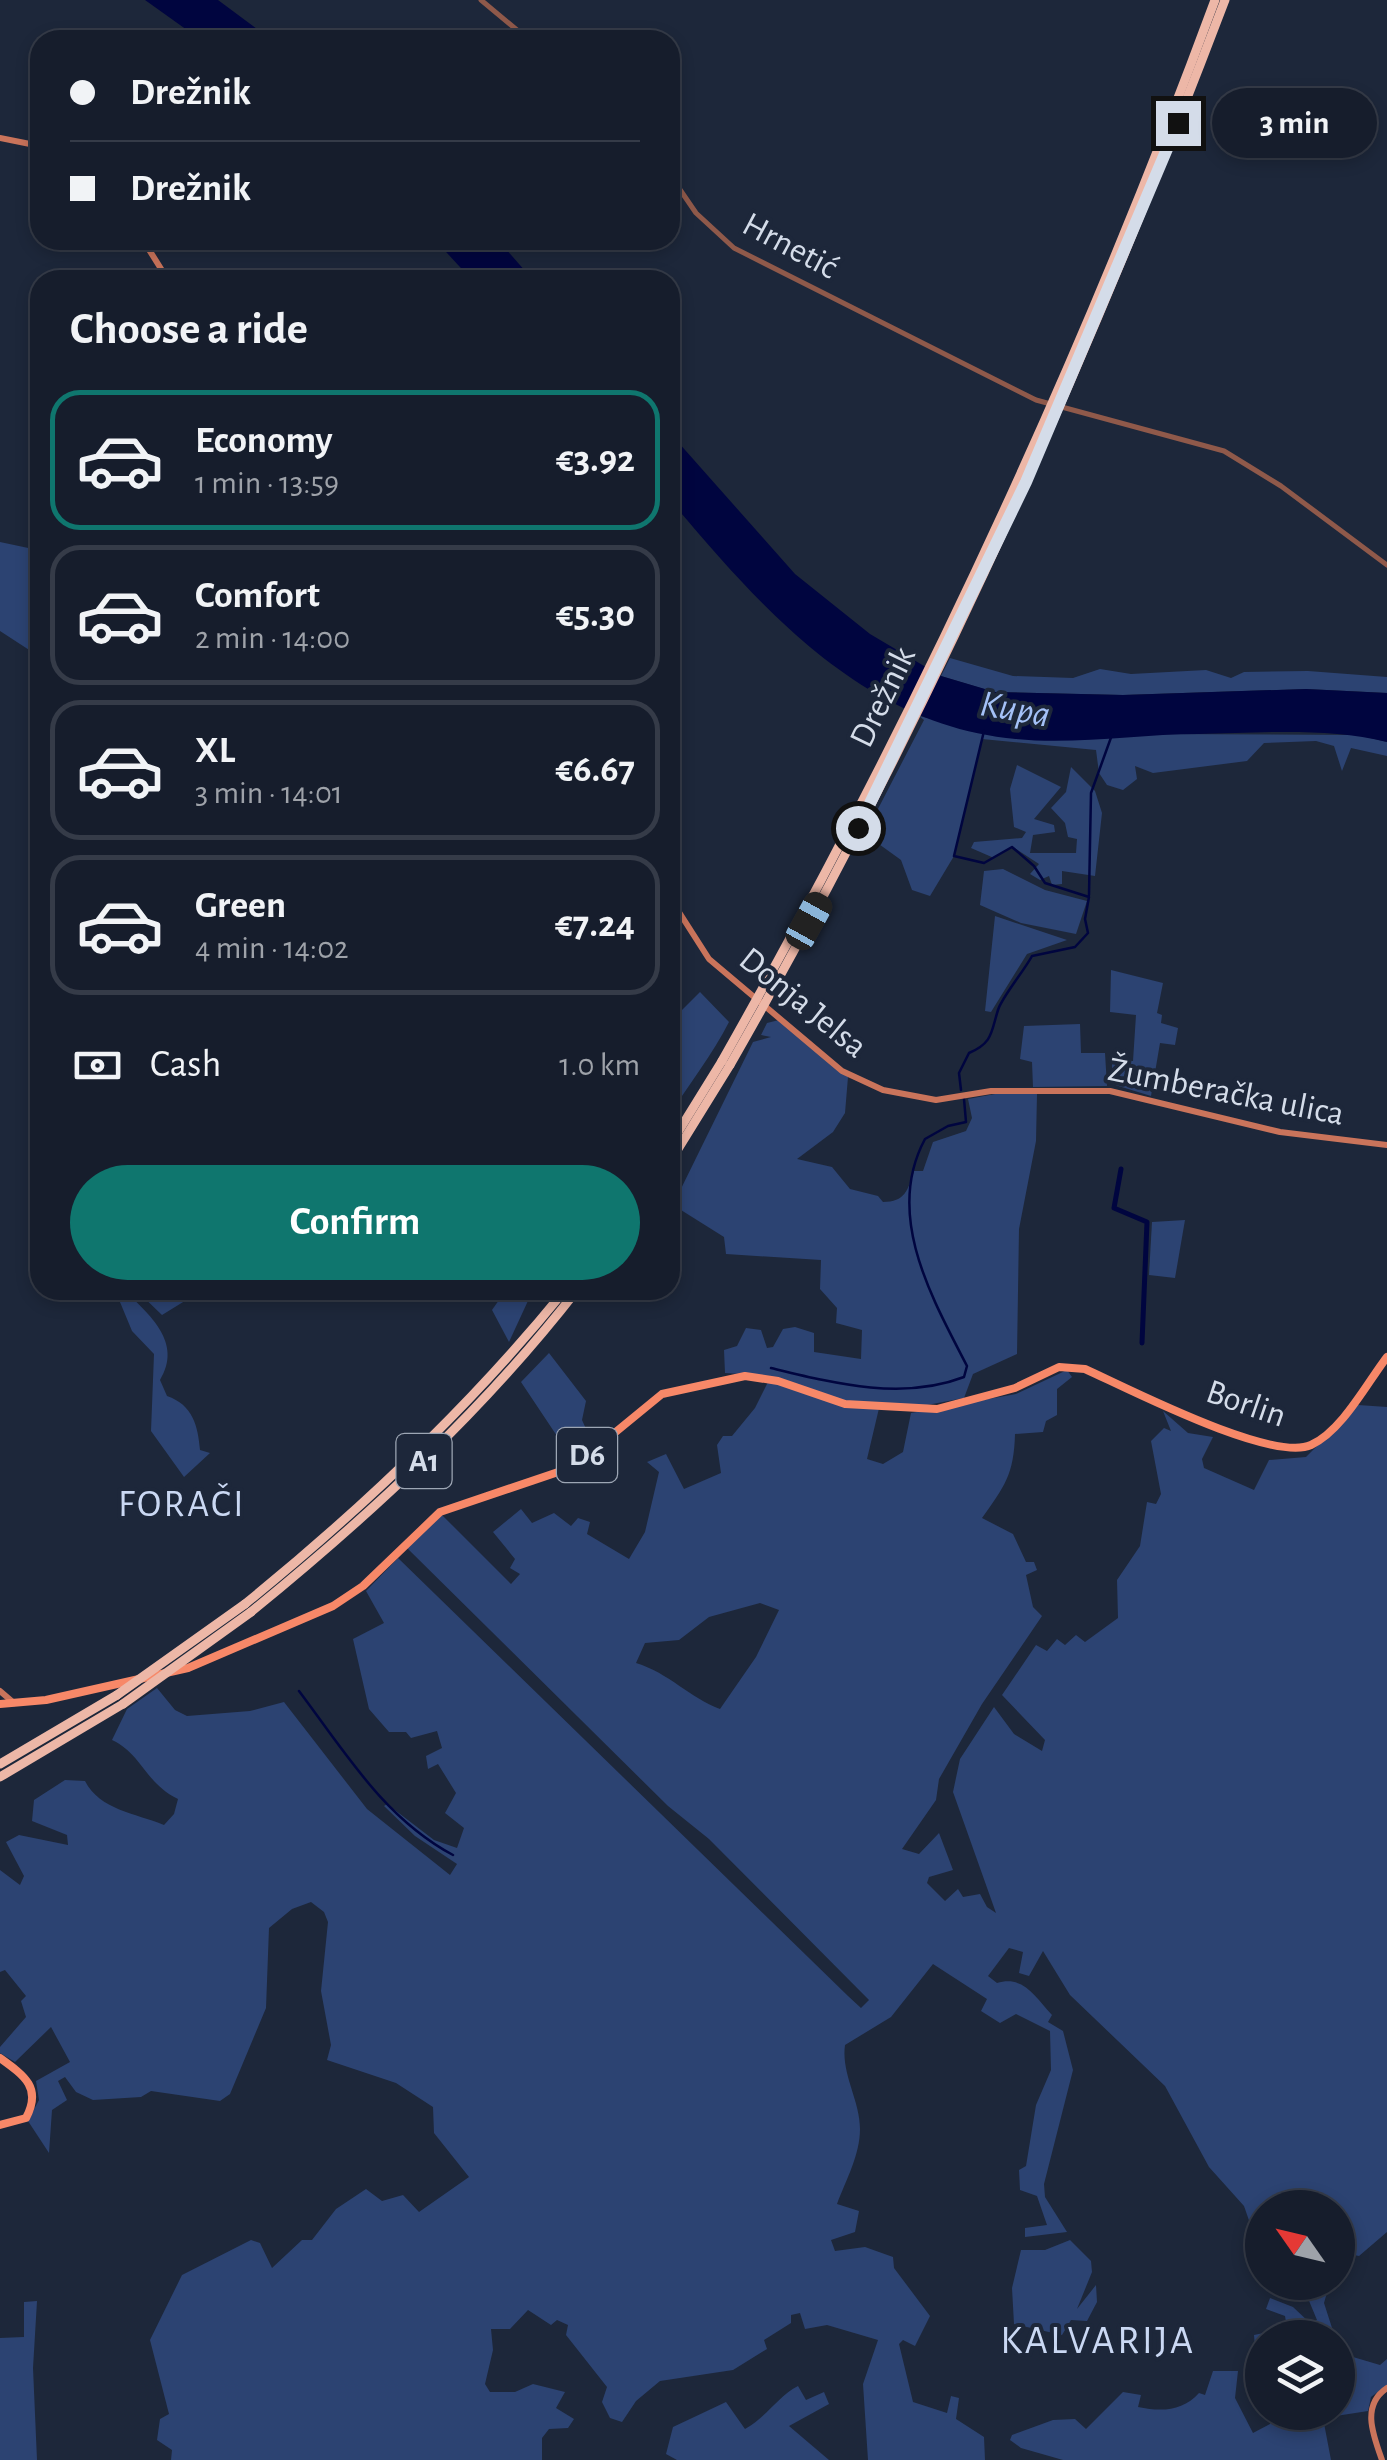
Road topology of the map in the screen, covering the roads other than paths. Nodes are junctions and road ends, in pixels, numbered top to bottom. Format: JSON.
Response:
{"nodes":[{"id":1,"x":481,"y":0,"type":"edge"},
{"id":2,"x":1215,"y":0,"type":"edge"},
{"id":3,"x":1225,"y":0,"type":"edge"},
{"id":4,"x":517,"y":30,"type":"edge"},
{"id":5,"x":0,"y":138,"type":"edge"},
{"id":6,"x":30,"y":144,"type":"edge"},
{"id":7,"x":680,"y":190,"type":"edge"},
{"id":8,"x":1387,"y":565,"type":"edge"},
{"id":9,"x":680,"y":914,"type":"edge"},
{"id":10,"x":726,"y":1063,"type":"junction"},
{"id":11,"x":936,"y":1100,"type":"joint"},
{"id":12,"x":680,"y":1130,"type":"edge"},
{"id":13,"x":680,"y":1144,"type":"edge"},
{"id":14,"x":1387,"y":1145,"type":"edge"},
{"id":15,"x":557,"y":1300,"type":"edge"},
{"id":16,"x":569,"y":1300,"type":"edge"},
{"id":17,"x":1387,"y":1357,"type":"edge"},
{"id":18,"x":248,"y":1608,"type":"junction"},
{"id":19,"x":0,"y":1691,"type":"edge"},
{"id":20,"x":120,"y":1699,"type":"junction"},
{"id":21,"x":14,"y":1703,"type":"junction"},
{"id":22,"x":0,"y":1704,"type":"edge"},
{"id":23,"x":0,"y":1764,"type":"edge"},
{"id":24,"x":0,"y":1777,"type":"edge"},
{"id":25,"x":0,"y":2058,"type":"edge"},
{"id":26,"x":0,"y":2125,"type":"edge"},
{"id":27,"x":1387,"y":2388,"type":"edge"},
{"id":28,"x":1382,"y":2460,"type":"edge"}],
"edges":[{"from":1,"to":4,"type":"street"},
{"from":2,"to":10,"type":"highway","name":"Drežnik","bridge":true},
{"from":3,"to":10,"type":"highway","name":"Drežnik","bridge":true},
{"from":5,"to":6,"type":"main road"},
{"from":7,"to":8,"type":"street","name":"Hrnetić"},
{"from":9,"to":11,"type":"main road","name":"Donja Jelsa"},
{"from":10,"to":12,"type":"highway"},
{"from":10,"to":13,"type":"highway"},
{"from":11,"to":14,"type":"main road","name":"Žumberačka ulica"},
{"from":15,"to":18,"type":"highway","number":"A1"},
{"from":16,"to":18,"type":"highway","number":"A1"},
{"from":17,"to":21,"type":"main road","name":"Borlin","number":"D6"},
{"from":18,"to":20,"type":"highway","number":"A1","bridge":true},
{"from":19,"to":21,"type":"main road"},
{"from":20,"to":23,"type":"highway","number":"A1"},
{"from":20,"to":24,"type":"highway","number":"A1"},
{"from":21,"to":22,"type":"main road","number":"D6"},
{"from":25,"to":26,"type":"main road"},
{"from":27,"to":28,"type":"main road"}]}
